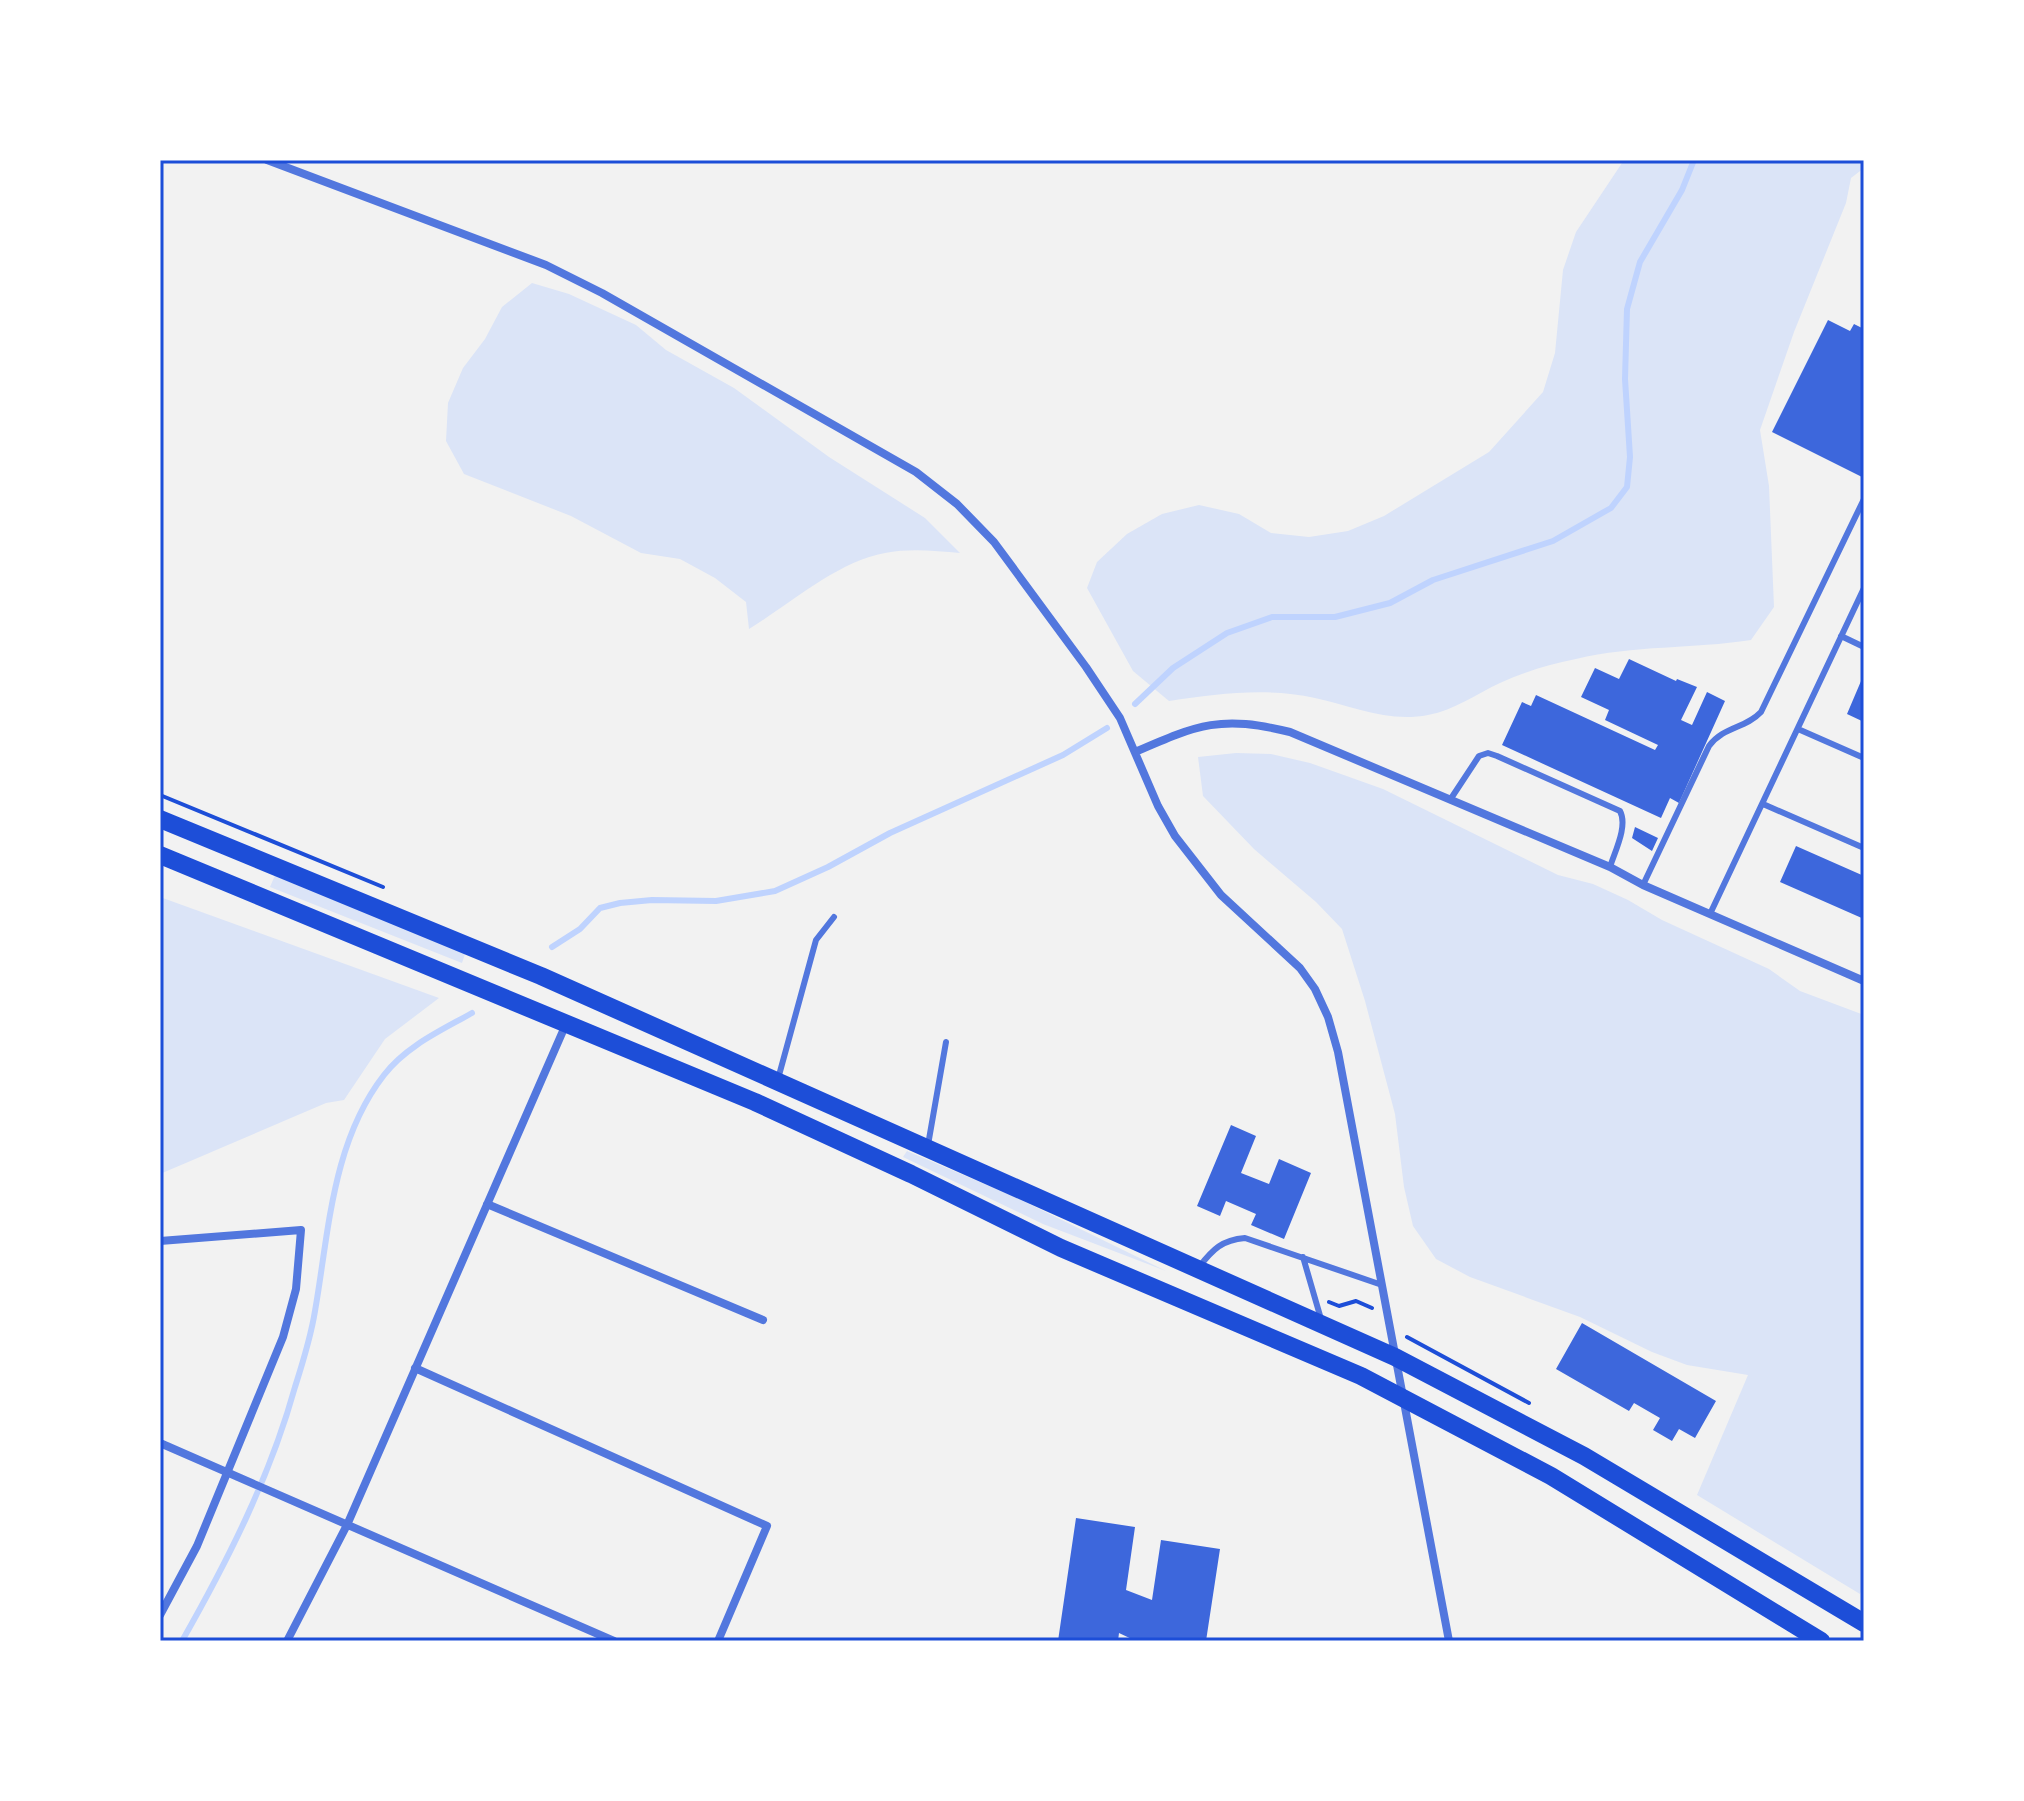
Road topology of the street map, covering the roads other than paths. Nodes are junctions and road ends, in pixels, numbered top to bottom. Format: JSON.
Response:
{"nodes":[{"id":1,"x":267,"y":160,"type":"edge"},
{"id":2,"x":1864,"y":499,"type":"edge"},
{"id":3,"x":1864,"y":588,"type":"edge"},
{"id":4,"x":1841,"y":636,"type":"junction"},
{"id":5,"x":1864,"y":647,"type":"edge"},
{"id":6,"x":1798,"y":729,"type":"junction"},
{"id":7,"x":1135,"y":752,"type":"junction"},
{"id":8,"x":1864,"y":758,"type":"edge"},
{"id":9,"x":1450,"y":800,"type":"junction"},
{"id":10,"x":1763,"y":804,"type":"junction"},
{"id":11,"x":160,"y":819,"type":"edge"},
{"id":12,"x":1864,"y":848,"type":"edge"},
{"id":13,"x":160,"y":855,"type":"edge"},
{"id":14,"x":1610,"y":867,"type":"junction"},
{"id":15,"x":1643,"y":885,"type":"junction"},
{"id":16,"x":1710,"y":914,"type":"junction"},
{"id":17,"x":834,"y":917,"type":"dead end"},
{"id":18,"x":1864,"y":981,"type":"edge"},
{"id":19,"x":566,"y":1024,"type":"junction"},
{"id":20,"x":946,"y":1042,"type":"dead end"},
{"id":21,"x":777,"y":1082,"type":"junction"},
{"id":22,"x":927,"y":1149,"type":"junction"},
{"id":23,"x":487,"y":1204,"type":"junction"},
{"id":24,"x":160,"y":1241,"type":"edge"},
{"id":25,"x":1303,"y":1257,"type":"junction"},
{"id":26,"x":1197,"y":1270,"type":"junction"},
{"id":27,"x":1382,"y":1285,"type":"junction"},
{"id":28,"x":763,"y":1320,"type":"dead end"},
{"id":29,"x":1322,"y":1323,"type":"junction"},
{"id":30,"x":1395,"y":1357,"type":"junction"},
{"id":31,"x":415,"y":1368,"type":"junction"},
{"id":32,"x":1403,"y":1398,"type":"junction"},
{"id":33,"x":160,"y":1443,"type":"edge"},
{"id":34,"x":227,"y":1472,"type":"junction"},
{"id":35,"x":347,"y":1525,"type":"junction"},
{"id":36,"x":160,"y":1615,"type":"edge"},
{"id":37,"x":1864,"y":1623,"type":"edge"},
{"id":38,"x":287,"y":1641,"type":"edge"},
{"id":39,"x":614,"y":1641,"type":"edge"},
{"id":40,"x":718,"y":1641,"type":"edge"},
{"id":41,"x":1449,"y":1641,"type":"edge"},
{"id":42,"x":1821,"y":1641,"type":"edge"}],
"edges":[{"from":1,"to":7,"type":"street"},
{"from":2,"to":15,"type":"lane"},
{"from":3,"to":4,"type":"lane"},
{"from":4,"to":5,"type":"lane"},
{"from":4,"to":6,"type":"lane"},
{"from":6,"to":8,"type":"lane"},
{"from":6,"to":10,"type":"lane"},
{"from":7,"to":9,"type":"street"},
{"from":7,"to":27,"type":"street"},
{"from":9,"to":14,"type":"street"},
{"from":9,"to":14,"type":"lane"},
{"from":10,"to":12,"type":"lane"},
{"from":10,"to":16,"type":"lane"},
{"from":11,"to":21,"type":"main road"},
{"from":13,"to":19,"type":"main road"},
{"from":14,"to":15,"type":"street"},
{"from":15,"to":16,"type":"street"},
{"from":16,"to":18,"type":"street"},
{"from":17,"to":21,"type":"lane"},
{"from":19,"to":23,"type":"street"},
{"from":19,"to":32,"type":"main road"},
{"from":20,"to":22,"type":"lane"},
{"from":21,"to":22,"type":"main road"},
{"from":22,"to":26,"type":"main road"},
{"from":23,"to":28,"type":"street"},
{"from":23,"to":31,"type":"street"},
{"from":24,"to":34,"type":"street"},
{"from":25,"to":26,"type":"lane"},
{"from":25,"to":27,"type":"lane"},
{"from":25,"to":29,"type":"lane"},
{"from":26,"to":29,"type":"main road"},
{"from":27,"to":30,"type":"street"},
{"from":29,"to":30,"type":"main road"},
{"from":30,"to":32,"type":"street"},
{"from":30,"to":37,"type":"main road"},
{"from":31,"to":35,"type":"street"},
{"from":31,"to":40,"type":"street"},
{"from":32,"to":41,"type":"street"},
{"from":32,"to":42,"type":"main road"},
{"from":33,"to":34,"type":"street"},
{"from":34,"to":35,"type":"street"},
{"from":34,"to":36,"type":"street"},
{"from":35,"to":38,"type":"street"},
{"from":35,"to":39,"type":"street"}]}
